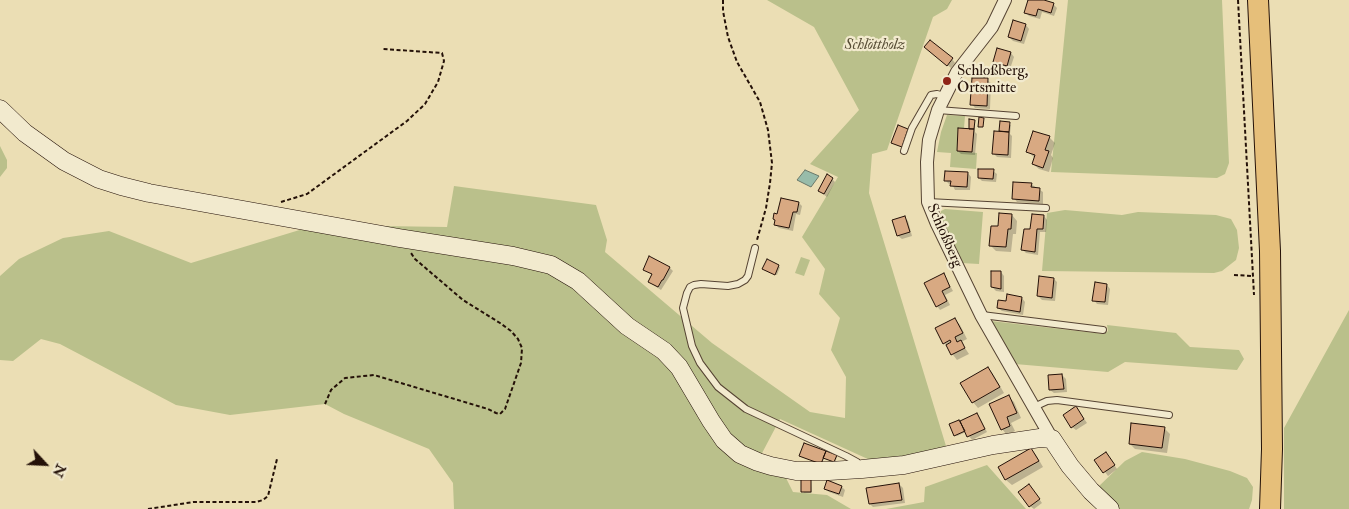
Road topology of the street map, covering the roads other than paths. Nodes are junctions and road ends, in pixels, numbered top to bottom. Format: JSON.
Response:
{"nodes":[{"id":1,"x":1005,"y":0,"type":"edge"},
{"id":2,"x":1258,"y":0,"type":"edge"},
{"id":3,"x":944,"y":96,"type":"junction"},
{"id":4,"x":0,"y":109,"type":"edge"},
{"id":5,"x":938,"y":110,"type":"junction"},
{"id":6,"x":1016,"y":116,"type":"dead end"},
{"id":7,"x":904,"y":151,"type":"dead end"},
{"id":8,"x":928,"y":202,"type":"junction"},
{"id":9,"x":1046,"y":208,"type":"dead end"},
{"id":10,"x":755,"y":248,"type":"road end"},
{"id":11,"x":981,"y":315,"type":"junction"},
{"id":12,"x":1103,"y":330,"type":"dead end"},
{"id":13,"x":1034,"y":407,"type":"junction"},
{"id":14,"x":1169,"y":414,"type":"dead end"},
{"id":15,"x":1052,"y":439,"type":"junction"},
{"id":16,"x":862,"y":469,"type":"junction"},
{"id":17,"x":1110,"y":509,"type":"edge"},
{"id":18,"x":1270,"y":509,"type":"edge"}],
"edges":[{"from":1,"to":3,"type":"street","name":"Schloßberg"},
{"from":2,"to":18,"type":"main road"},
{"from":3,"to":5,"type":"street","name":"Schloßberg"},
{"from":3,"to":7,"type":"lane"},
{"from":4,"to":16,"type":"street"},
{"from":5,"to":6,"type":"lane"},
{"from":5,"to":8,"type":"street","name":"Schloßberg"},
{"from":8,"to":9,"type":"lane"},
{"from":8,"to":11,"type":"street","name":"Schloßberg"},
{"from":10,"to":16,"type":"lane"},
{"from":11,"to":12,"type":"lane"},
{"from":11,"to":13,"type":"street","name":"Schloßberg"},
{"from":13,"to":14,"type":"lane"},
{"from":13,"to":15,"type":"street","name":"Schloßberg"},
{"from":15,"to":16,"type":"street"},
{"from":15,"to":17,"type":"street","name":"Schloßberg"}]}
